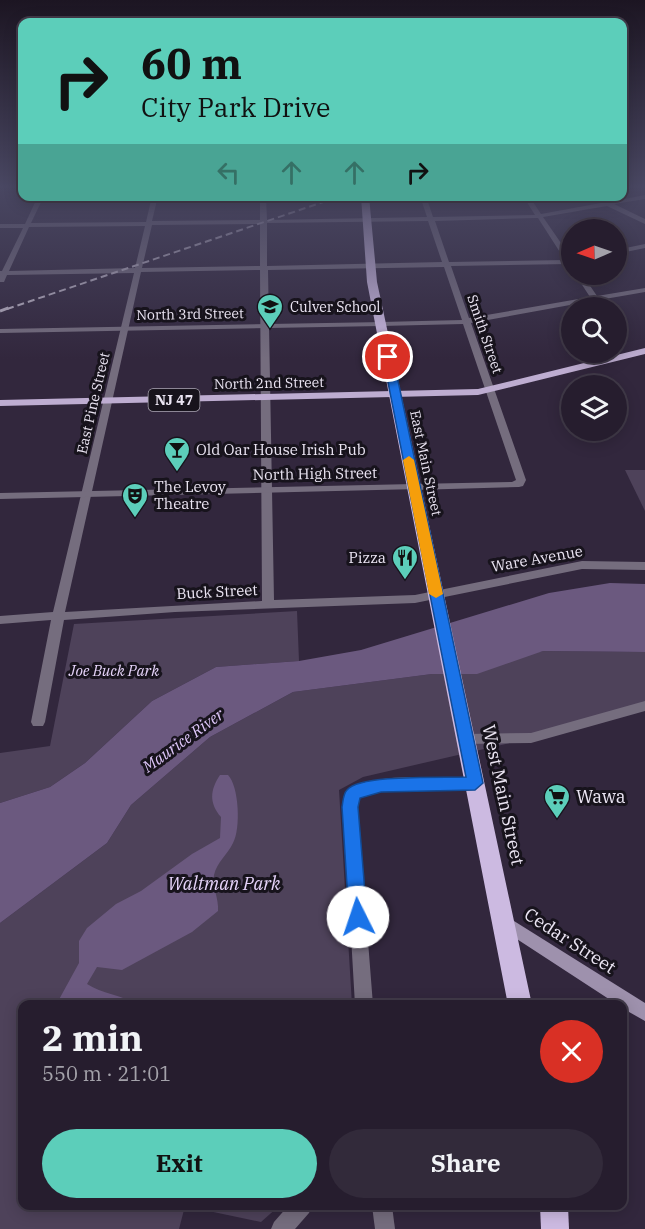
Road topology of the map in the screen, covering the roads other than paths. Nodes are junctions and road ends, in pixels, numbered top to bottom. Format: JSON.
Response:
{"nodes":[{"id":1,"x":17,"y":244,"type":"edge"},
{"id":2,"x":144,"y":244,"type":"edge"},
{"id":3,"x":263,"y":244,"type":"edge"},
{"id":4,"x":369,"y":244,"type":"edge"},
{"id":5,"x":440,"y":244,"type":"edge"},
{"id":6,"x":645,"y":246,"type":"edge"},
{"id":7,"x":627,"y":250,"type":"edge"},
{"id":8,"x":561,"y":263,"type":"edge"},
{"id":9,"x":447,"y":265,"type":"junction"},
{"id":10,"x":370,"y":266,"type":"junction"},
{"id":11,"x":264,"y":268,"type":"junction"},
{"id":12,"x":138,"y":271,"type":"junction"},
{"id":13,"x":1,"y":276,"type":"edge"},
{"id":14,"x":645,"y":290,"type":"edge"},
{"id":15,"x":614,"y":297,"type":"edge"},
{"id":16,"x":561,"y":306,"type":"edge"},
{"id":17,"x":466,"y":321,"type":"junction"},
{"id":18,"x":381,"y":324,"type":"junction"},
{"id":19,"x":265,"y":326,"type":"junction"},
{"id":20,"x":124,"y":328,"type":"junction"},
{"id":21,"x":0,"y":331,"type":"edge"},
{"id":22,"x":645,"y":351,"type":"edge"},
{"id":23,"x":490,"y":390,"type":"junction"},
{"id":24,"x":396,"y":395,"type":"junction"},
{"id":25,"x":265,"y":398,"type":"junction"},
{"id":26,"x":107,"y":401,"type":"junction"},
{"id":27,"x":0,"y":403,"type":"edge"},
{"id":28,"x":521,"y":480,"type":"joint"},
{"id":29,"x":414,"y":487,"type":"junction"},
{"id":30,"x":266,"y":490,"type":"junction"},
{"id":31,"x":86,"y":494,"type":"junction"},
{"id":32,"x":0,"y":496,"type":"edge"},
{"id":33,"x":645,"y":566,"type":"edge"},
{"id":34,"x":436,"y":594,"type":"junction"},
{"id":35,"x":268,"y":604,"type":"junction"},
{"id":36,"x":58,"y":617,"type":"junction"},
{"id":37,"x":0,"y":620,"type":"edge"},
{"id":38,"x":645,"y":706,"type":"edge"},
{"id":39,"x":38,"y":722,"type":"dead end"},
{"id":40,"x":466,"y":739,"type":"junction"},
{"id":41,"x":475,"y":783,"type":"junction"},
{"id":42,"x":503,"y":921,"type":"junction"},
{"id":43,"x":364,"y":1000,"type":"edge"},
{"id":44,"x":519,"y":1000,"type":"edge"},
{"id":45,"x":625,"y":1000,"type":"edge"},
{"id":46,"x":627,"y":1001,"type":"edge"},
{"id":47,"x":645,"y":1013,"type":"edge"},
{"id":48,"x":298,"y":1210,"type":"edge"},
{"id":49,"x":383,"y":1210,"type":"edge"},
{"id":50,"x":554,"y":1210,"type":"edge"},
{"id":51,"x":281,"y":1229,"type":"edge"},
{"id":52,"x":385,"y":1229,"type":"edge"},
{"id":53,"x":555,"y":1229,"type":"edge"}],
"edges":[{"from":1,"to":13,"type":"street"},
{"from":2,"to":12,"type":"street","name":"East Pine Street"},
{"from":3,"to":11,"type":"street"},
{"from":4,"to":10,"type":"highway","name":"East Main Street"},
{"from":5,"to":9,"type":"street","name":"Smith Street"},
{"from":6,"to":7,"type":"street"},
{"from":8,"to":9,"type":"street"},
{"from":9,"to":10,"type":"street"},
{"from":9,"to":17,"type":"street","name":"Smith Street"},
{"from":10,"to":11,"type":"street"},
{"from":10,"to":18,"type":"highway","name":"East Main Street"},
{"from":11,"to":12,"type":"street"},
{"from":11,"to":19,"type":"street"},
{"from":12,"to":13,"type":"street"},
{"from":12,"to":20,"type":"street","name":"East Pine Street"},
{"from":14,"to":15,"type":"street","name":"North 3rd Street"},
{"from":16,"to":17,"type":"street","name":"North 3rd Street"},
{"from":17,"to":18,"type":"street","name":"North 3rd Street"},
{"from":17,"to":23,"type":"street","name":"Smith Street"},
{"from":18,"to":19,"type":"street","name":"North 3rd Street"},
{"from":18,"to":24,"type":"highway","name":"East Main Street"},
{"from":19,"to":20,"type":"street","name":"North 3rd Street"},
{"from":19,"to":25,"type":"street"},
{"from":20,"to":21,"type":"street","name":"North 3rd Street"},
{"from":20,"to":26,"type":"street","name":"East Pine Street"},
{"from":22,"to":23,"type":"main road","number":"NJ 47"},
{"from":23,"to":24,"type":"main road","number":"NJ 47"},
{"from":23,"to":28,"type":"street","name":"Smith Street"},
{"from":24,"to":25,"type":"main road","name":"North 2nd Street","number":"NJ 47"},
{"from":24,"to":29,"type":"highway","name":"East Main Street"},
{"from":25,"to":26,"type":"main road","name":"North 2nd Street","number":"NJ 47"},
{"from":25,"to":30,"type":"street"},
{"from":26,"to":27,"type":"main road","name":"North 2nd Street","number":"NJ 47"},
{"from":26,"to":31,"type":"street","name":"East Pine Street"},
{"from":28,"to":29,"type":"street","name":"North High Street"},
{"from":29,"to":30,"type":"street","name":"North High Street"},
{"from":29,"to":34,"type":"highway","name":"East Main Street"},
{"from":30,"to":31,"type":"street","name":"North High Street"},
{"from":30,"to":35,"type":"street"},
{"from":31,"to":32,"type":"street","name":"North High Street"},
{"from":31,"to":36,"type":"street","name":"East Pine Street"},
{"from":33,"to":34,"type":"street","name":"Ware Avenue"},
{"from":34,"to":35,"type":"street","name":"Buck Street"},
{"from":34,"to":40,"type":"highway","name":"West Main Street"},
{"from":35,"to":36,"type":"street","name":"Buck Street"},
{"from":36,"to":37,"type":"street","name":"Buck Street"},
{"from":36,"to":39,"type":"street","name":"East Pine Street"},
{"from":38,"to":40,"type":"street"},
{"from":40,"to":41,"type":"highway","name":"West Main Street"},
{"from":41,"to":42,"type":"highway","name":"West Main Street"},
{"from":41,"to":43,"type":"street"},
{"from":42,"to":44,"type":"highway","name":"West Main Street"},
{"from":42,"to":45,"type":"main road","name":"Cedar Street"},
{"from":46,"to":47,"type":"main road","name":"Cedar Street"},
{"from":48,"to":51,"type":"street"},
{"from":49,"to":52,"type":"street"},
{"from":50,"to":53,"type":"highway"}]}
